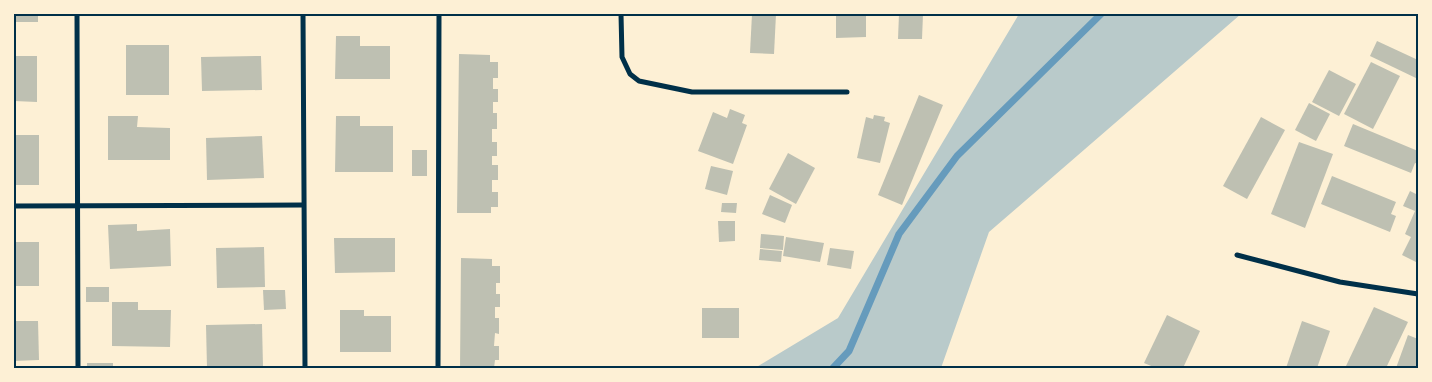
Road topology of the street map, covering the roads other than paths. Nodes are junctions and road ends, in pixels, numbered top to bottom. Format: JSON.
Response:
{"nodes":[{"id":1,"x":77,"y":14,"type":"edge"},
{"id":2,"x":303,"y":14,"type":"edge"},
{"id":3,"x":439,"y":14,"type":"edge"},
{"id":4,"x":621,"y":14,"type":"edge"},
{"id":5,"x":847,"y":92,"type":"dead end"},
{"id":6,"x":303,"y":205,"type":"junction"},
{"id":7,"x":14,"y":206,"type":"edge"},
{"id":8,"x":78,"y":206,"type":"junction"},
{"id":9,"x":1237,"y":255,"type":"dead end"},
{"id":10,"x":1418,"y":294,"type":"edge"},
{"id":11,"x":78,"y":368,"type":"edge"},
{"id":12,"x":305,"y":368,"type":"edge"},
{"id":13,"x":438,"y":368,"type":"edge"}],
"edges":[{"from":1,"to":8,"type":"street"},
{"from":2,"to":6,"type":"street"},
{"from":3,"to":13,"type":"street"},
{"from":4,"to":5,"type":"street"},
{"from":6,"to":8,"type":"street"},
{"from":6,"to":12,"type":"street"},
{"from":7,"to":8,"type":"street"},
{"from":8,"to":11,"type":"street"},
{"from":9,"to":10,"type":"street"}]}
